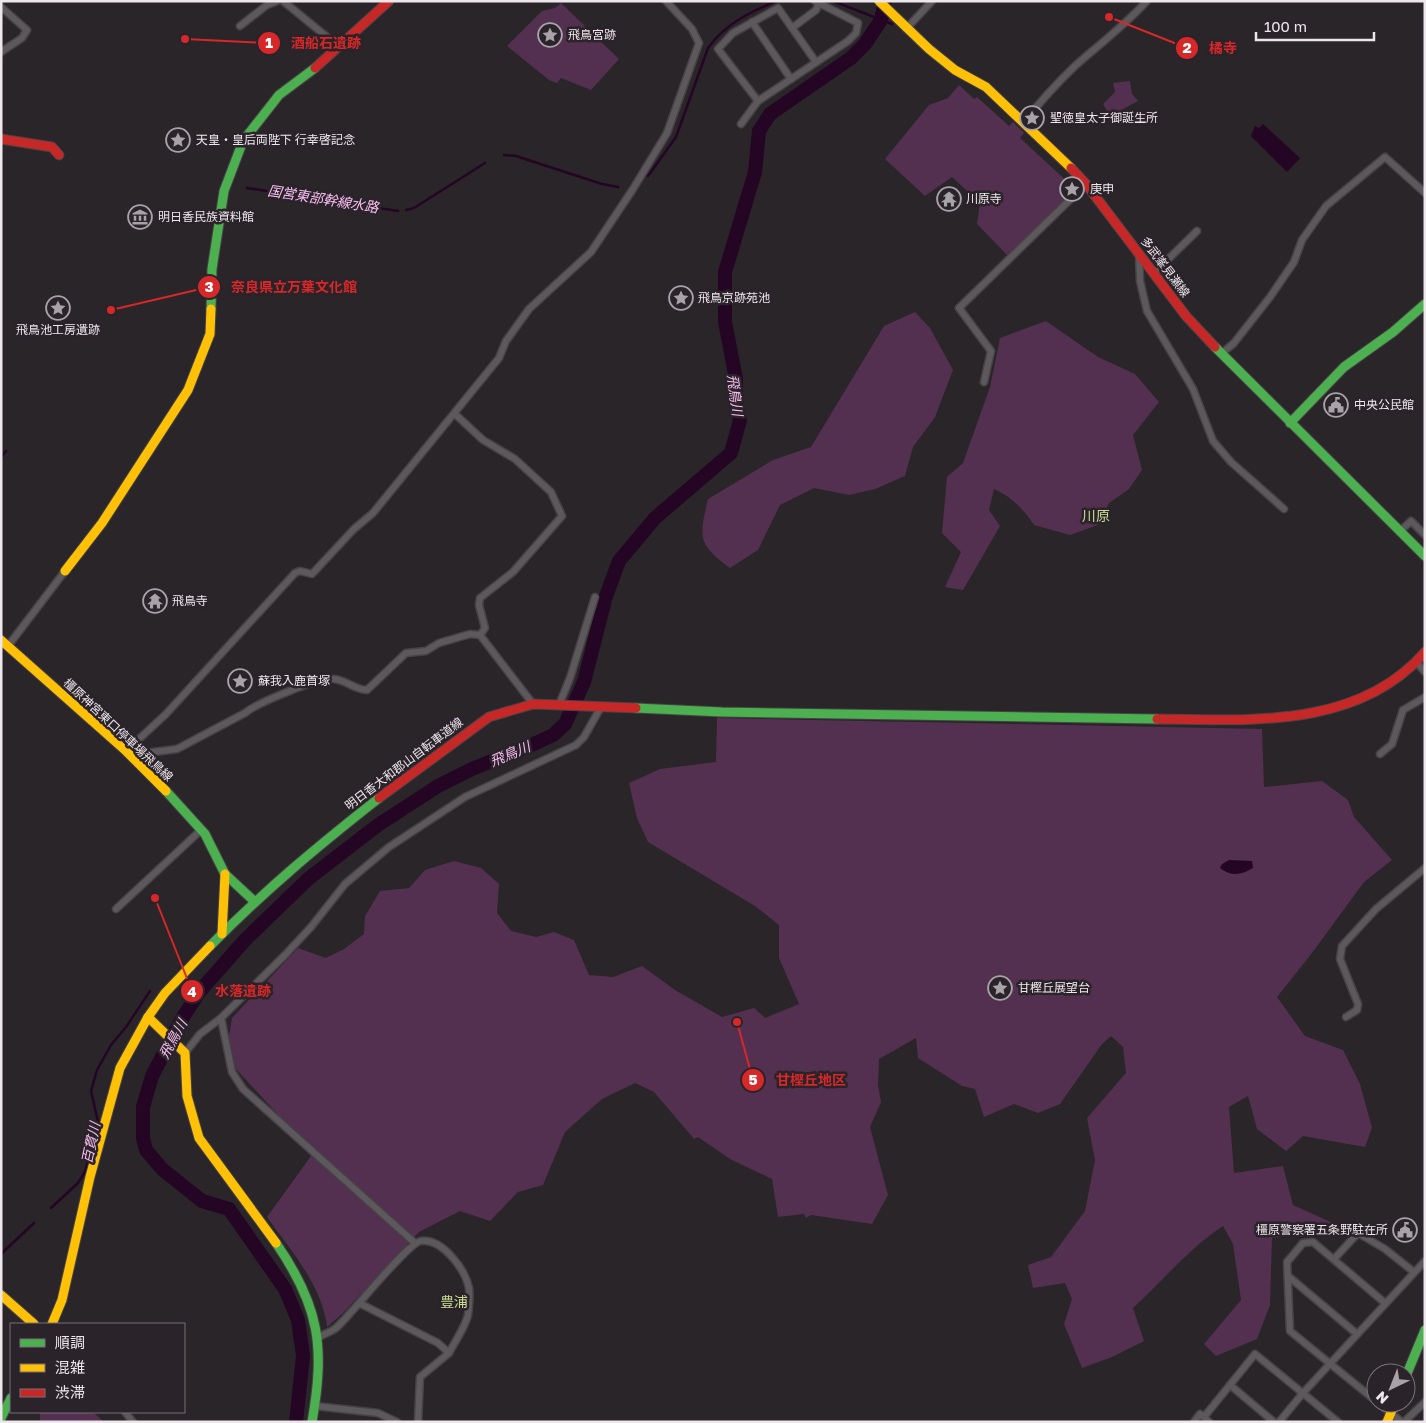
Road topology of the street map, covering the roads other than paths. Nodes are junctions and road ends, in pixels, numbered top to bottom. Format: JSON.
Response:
{"nodes":[{"id":1,"x":277,"y":1,"type":"edge"},
{"id":2,"x":283,"y":1,"type":"edge"},
{"id":3,"x":389,"y":1,"type":"edge"},
{"id":4,"x":666,"y":1,"type":"edge"},
{"id":5,"x":879,"y":1,"type":"edge"},
{"id":6,"x":932,"y":1,"type":"edge"},
{"id":7,"x":1147,"y":1,"type":"edge"},
{"id":8,"x":817,"y":2,"type":"edge"},
{"id":9,"x":1,"y":6,"type":"edge"},
{"id":10,"x":752,"y":22,"type":"junction"},
{"id":11,"x":240,"y":26,"type":"dead end"},
{"id":12,"x":792,"y":28,"type":"junction"},
{"id":13,"x":906,"y":29,"type":"junction"},
{"id":14,"x":338,"y":46,"type":"junction"},
{"id":15,"x":1,"y":52,"type":"edge"},
{"id":16,"x":816,"y":62,"type":"junction"},
{"id":17,"x":791,"y":79,"type":"junction"},
{"id":18,"x":758,"y":101,"type":"junction"},
{"id":19,"x":1024,"y":122,"type":"junction"},
{"id":20,"x":741,"y":124,"type":"dead end"},
{"id":21,"x":1,"y":139,"type":"edge"},
{"id":22,"x":59,"y":155,"type":"dead end"},
{"id":23,"x":1086,"y":184,"type":"junction"},
{"id":24,"x":1425,"y":193,"type":"edge"},
{"id":25,"x":1197,"y":230,"type":"dead end"},
{"id":26,"x":1138,"y":253,"type":"junction"},
{"id":27,"x":1154,"y":273,"type":"junction"},
{"id":28,"x":1425,"y":304,"type":"edge"},
{"id":29,"x":1221,"y":354,"type":"junction"},
{"id":30,"x":984,"y":382,"type":"dead end"},
{"id":31,"x":455,"y":414,"type":"junction"},
{"id":32,"x":1290,"y":423,"type":"junction"},
{"id":33,"x":1284,"y":509,"type":"dead end"},
{"id":34,"x":1399,"y":532,"type":"junction"},
{"id":35,"x":1425,"y":535,"type":"edge"},
{"id":36,"x":1425,"y":556,"type":"edge"},
{"id":37,"x":65,"y":571,"type":"joint"},
{"id":38,"x":595,"y":597,"type":"dead end"},
{"id":39,"x":480,"y":635,"type":"junction"},
{"id":40,"x":4,"y":643,"type":"edge"},
{"id":41,"x":1425,"y":652,"type":"edge"},
{"id":42,"x":1417,"y":663,"type":"junction"},
{"id":43,"x":1425,"y":672,"type":"edge"},
{"id":44,"x":1425,"y":697,"type":"edge"},
{"id":45,"x":533,"y":704,"type":"junction"},
{"id":46,"x":556,"y":705,"type":"junction"},
{"id":47,"x":597,"y":707,"type":"junction"},
{"id":48,"x":129,"y":754,"type":"junction"},
{"id":49,"x":1380,"y":754,"type":"dead end"},
{"id":50,"x":201,"y":830,"type":"junction"},
{"id":51,"x":1425,"y":868,"type":"edge"},
{"id":52,"x":225,"y":874,"type":"junction"},
{"id":53,"x":254,"y":901,"type":"junction"},
{"id":54,"x":116,"y":909,"type":"dead end"},
{"id":55,"x":222,"y":934,"type":"junction"},
{"id":56,"x":148,"y":1016,"type":"junction"},
{"id":57,"x":1346,"y":1017,"type":"dead end"},
{"id":58,"x":221,"y":1018,"type":"junction"},
{"id":59,"x":183,"y":1051,"type":"junction"},
{"id":60,"x":415,"y":1243,"type":"junction"},
{"id":61,"x":1334,"y":1259,"type":"junction"},
{"id":62,"x":1425,"y":1260,"type":"edge"},
{"id":63,"x":1414,"y":1272,"type":"junction"},
{"id":64,"x":1288,"y":1276,"type":"junction"},
{"id":65,"x":1,"y":1295,"type":"edge"},
{"id":66,"x":359,"y":1303,"type":"junction"},
{"id":67,"x":1385,"y":1303,"type":"junction"},
{"id":68,"x":33,"y":1323,"type":"edge"},
{"id":69,"x":52,"y":1323,"type":"edge"},
{"id":70,"x":1425,"y":1330,"type":"edge"},
{"id":71,"x":1357,"y":1334,"type":"junction"},
{"id":72,"x":319,"y":1337,"type":"junction"},
{"id":73,"x":449,"y":1353,"type":"junction"},
{"id":74,"x":1411,"y":1363,"type":"edge"},
{"id":75,"x":1330,"y":1364,"type":"junction"},
{"id":76,"x":1230,"y":1385,"type":"junction"},
{"id":77,"x":1302,"y":1393,"type":"junction"},
{"id":78,"x":1366,"y":1393,"type":"edge"},
{"id":79,"x":10,"y":1400,"type":"edge"},
{"id":80,"x":1425,"y":1402,"type":"edge"},
{"id":81,"x":315,"y":1406,"type":"junction"},
{"id":82,"x":1389,"y":1417,"type":"edge"},
{"id":83,"x":1,"y":1418,"type":"edge"},
{"id":84,"x":1206,"y":1420,"type":"edge"},
{"id":85,"x":312,"y":1422,"type":"edge"},
{"id":86,"x":397,"y":1422,"type":"edge"},
{"id":87,"x":418,"y":1422,"type":"edge"},
{"id":88,"x":1194,"y":1422,"type":"edge"},
{"id":89,"x":1274,"y":1422,"type":"edge"},
{"id":90,"x":1279,"y":1422,"type":"edge"},
{"id":91,"x":1338,"y":1422,"type":"edge"},
{"id":92,"x":1403,"y":1422,"type":"edge"}],
"edges":[{"from":1,"to":11,"type":"street"},
{"from":2,"to":14,"type":"street"},
{"from":3,"to":14,"type":"main road"},
{"from":4,"to":31,"type":"street"},
{"from":5,"to":13,"type":"main road","name":"多武峯見瀬線"},
{"from":6,"to":13,"type":"street"},
{"from":7,"to":19,"type":"street"},
{"from":8,"to":12,"type":"street"},
{"from":8,"to":16,"type":"street"},
{"from":9,"to":15,"type":"street"},
{"from":10,"to":12,"type":"street"},
{"from":10,"to":17,"type":"street"},
{"from":10,"to":18,"type":"street"},
{"from":12,"to":16,"type":"street"},
{"from":13,"to":19,"type":"main road","name":"多武峯見瀬線"},
{"from":14,"to":37,"type":"main road"},
{"from":16,"to":17,"type":"street"},
{"from":17,"to":18,"type":"street"},
{"from":18,"to":20,"type":"street"},
{"from":19,"to":23,"type":"main road","name":"多武峯見瀬線"},
{"from":21,"to":22,"type":"main road"},
{"from":23,"to":26,"type":"main road","name":"多武峯見瀬線"},
{"from":23,"to":30,"type":"street"},
{"from":24,"to":29,"type":"street"},
{"from":25,"to":27,"type":"street"},
{"from":26,"to":27,"type":"main road","name":"多武峯見瀬線"},
{"from":26,"to":33,"type":"street"},
{"from":27,"to":29,"type":"main road","name":"多武峯見瀬線"},
{"from":28,"to":32,"type":"main road"},
{"from":29,"to":32,"type":"main road","name":"多武峯見瀬線"},
{"from":31,"to":39,"type":"street"},
{"from":31,"to":48,"type":"street"},
{"from":32,"to":34,"type":"main road","name":"多武峯見瀬線"},
{"from":34,"to":35,"type":"street"},
{"from":34,"to":36,"type":"main road","name":"多武峯見瀬線"},
{"from":37,"to":40,"type":"street"},
{"from":38,"to":46,"type":"street"},
{"from":39,"to":45,"type":"street"},
{"from":39,"to":48,"type":"street"},
{"from":40,"to":48,"type":"main road","name":"橿原神宮東口停車場飛鳥線"},
{"from":41,"to":42,"type":"main road","name":"明日香大和郡山自転車道線"},
{"from":42,"to":43,"type":"street"},
{"from":42,"to":47,"type":"main road","name":"明日香大和郡山自転車道線"},
{"from":44,"to":49,"type":"street"},
{"from":45,"to":46,"type":"main road","name":"明日香大和郡山自転車道線"},
{"from":45,"to":53,"type":"main road","name":"明日香大和郡山自転車道線"},
{"from":46,"to":47,"type":"main road","name":"明日香大和郡山自転車道線"},
{"from":47,"to":58,"type":"street"},
{"from":48,"to":50,"type":"main road","name":"橿原神宮東口停車場飛鳥線"},
{"from":50,"to":52,"type":"main road","name":"橿原神宮東口停車場飛鳥線"},
{"from":50,"to":54,"type":"street"},
{"from":51,"to":57,"type":"street"},
{"from":52,"to":53,"type":"main road","name":"橿原神宮東口停車場飛鳥線"},
{"from":52,"to":55,"type":"main road"},
{"from":53,"to":55,"type":"main road"},
{"from":55,"to":56,"type":"main road"},
{"from":56,"to":59,"type":"main road"},
{"from":56,"to":69,"type":"main road"},
{"from":58,"to":59,"type":"street"},
{"from":58,"to":60,"type":"street"},
{"from":59,"to":72,"type":"main road"},
{"from":60,"to":66,"type":"street"},
{"from":60,"to":73,"type":"street"},
{"from":61,"to":63,"type":"street"},
{"from":61,"to":64,"type":"street"},
{"from":61,"to":67,"type":"street"},
{"from":62,"to":63,"type":"street"},
{"from":63,"to":67,"type":"street"},
{"from":64,"to":71,"type":"street"},
{"from":64,"to":75,"type":"street"},
{"from":65,"to":68,"type":"main road"},
{"from":66,"to":72,"type":"street"},
{"from":66,"to":73,"type":"street"},
{"from":67,"to":71,"type":"street"},
{"from":70,"to":74,"type":"main road"},
{"from":71,"to":75,"type":"street"},
{"from":72,"to":81,"type":"main road"},
{"from":73,"to":87,"type":"street"},
{"from":75,"to":77,"type":"street"},
{"from":75,"to":78,"type":"street"},
{"from":76,"to":77,"type":"street"},
{"from":76,"to":84,"type":"street"},
{"from":76,"to":89,"type":"street"},
{"from":77,"to":90,"type":"street"},
{"from":77,"to":91,"type":"street"},
{"from":79,"to":83,"type":"main road"},
{"from":80,"to":92,"type":"street"},
{"from":81,"to":85,"type":"main road"},
{"from":81,"to":86,"type":"street"},
{"from":82,"to":92,"type":"street"},
{"from":84,"to":88,"type":"street"}]}
